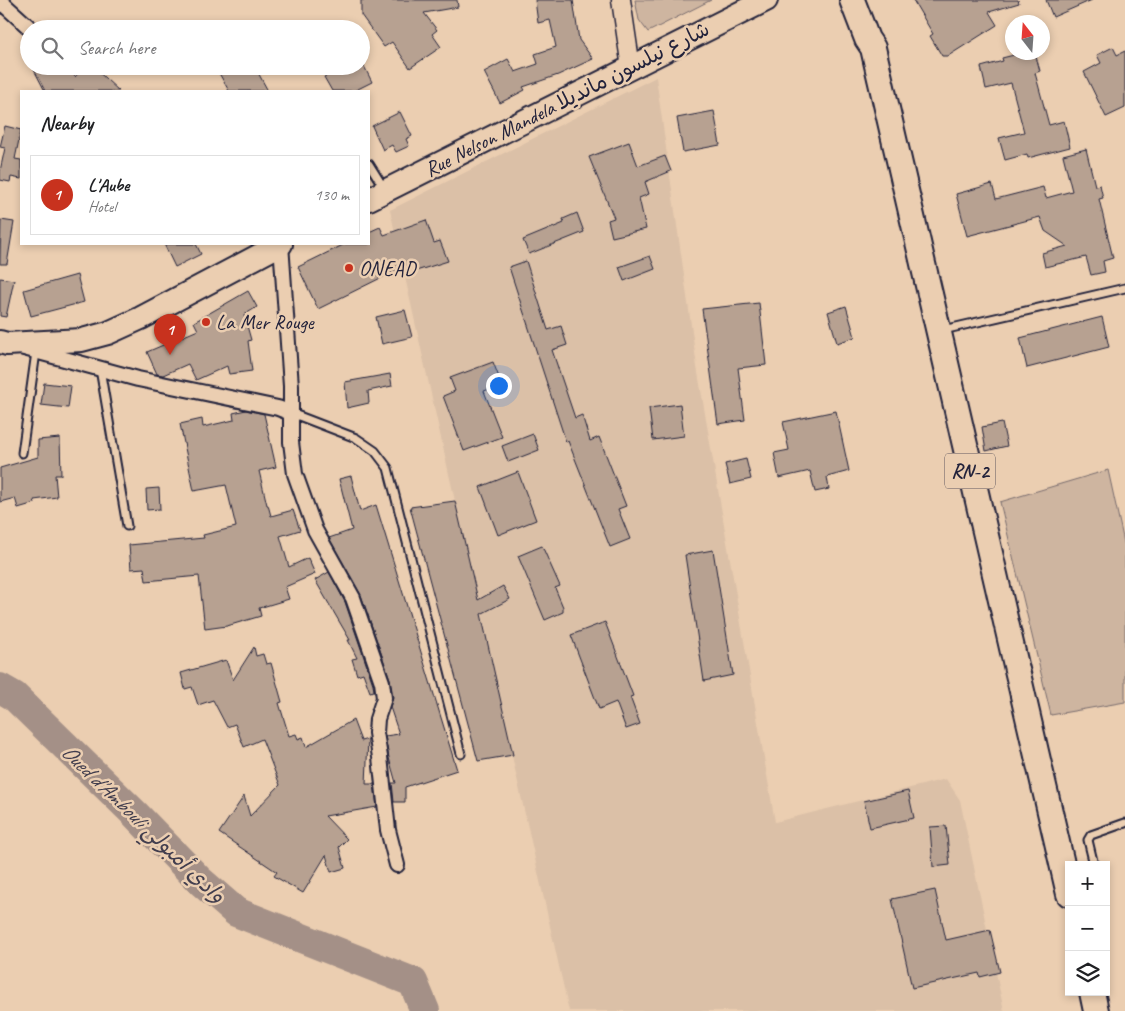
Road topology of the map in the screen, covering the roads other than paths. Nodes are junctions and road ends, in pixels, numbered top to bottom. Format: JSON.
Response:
{"nodes":[{"id":1,"x":0,"y":0,"type":"edge"},
{"id":2,"x":621,"y":0,"type":"edge"},
{"id":3,"x":766,"y":0,"type":"edge"},
{"id":4,"x":835,"y":0,"type":"edge"},
{"id":5,"x":864,"y":7,"type":"edge"},
{"id":6,"x":21,"y":20,"type":"edge"},
{"id":7,"x":631,"y":68,"type":"junction"},
{"id":8,"x":370,"y":168,"type":"edge"},
{"id":9,"x":377,"y":195,"type":"edge"},
{"id":10,"x":279,"y":245,"type":"edge"},
{"id":11,"x":281,"y":245,"type":"edge"},
{"id":12,"x":1125,"y":288,"type":"edge"},
{"id":13,"x":938,"y":331,"type":"junction"},
{"id":14,"x":3,"y":343,"type":"edge"},
{"id":15,"x":36,"y":352,"type":"junction"},
{"id":16,"x":100,"y":369,"type":"junction"},
{"id":17,"x":291,"y":413,"type":"junction"},
{"id":18,"x":22,"y":453,"type":"dead end"},
{"id":19,"x":127,"y":526,"type":"dead end"},
{"id":20,"x":462,"y":754,"type":"dead end"},
{"id":21,"x":1125,"y":823,"type":"edge"},
{"id":22,"x":1093,"y":861,"type":"edge"},
{"id":23,"x":397,"y":865,"type":"dead end"},
{"id":24,"x":1065,"y":877,"type":"edge"},
{"id":25,"x":1093,"y":996,"type":"edge"},
{"id":26,"x":1096,"y":1011,"type":"edge"}],
"edges":[{"from":1,"to":6,"type":"street"},
{"from":2,"to":7,"type":"street"},
{"from":3,"to":7,"type":"main road","name":"Rue Nelson Mandela شارع نيلسون مانديلا"},
{"from":4,"to":5,"type":"highway"},
{"from":5,"to":13,"type":"highway","number":"RN-2"},
{"from":7,"to":9,"type":"main road","name":"Rue Nelson Mandela شارع نيلسون مانديلا"},
{"from":8,"to":9,"type":"lane"},
{"from":10,"to":14,"type":"main road"},
{"from":11,"to":17,"type":"street"},
{"from":12,"to":13,"type":"lane"},
{"from":13,"to":24,"type":"highway","number":"RN-2"},
{"from":14,"to":15,"type":"street"},
{"from":15,"to":16,"type":"street"},
{"from":15,"to":18,"type":"lane"},
{"from":16,"to":17,"type":"street"},
{"from":16,"to":19,"type":"lane"},
{"from":17,"to":20,"type":"lane"},
{"from":17,"to":23,"type":"street"},
{"from":21,"to":22,"type":"lane"},
{"from":25,"to":26,"type":"highway"}]}
